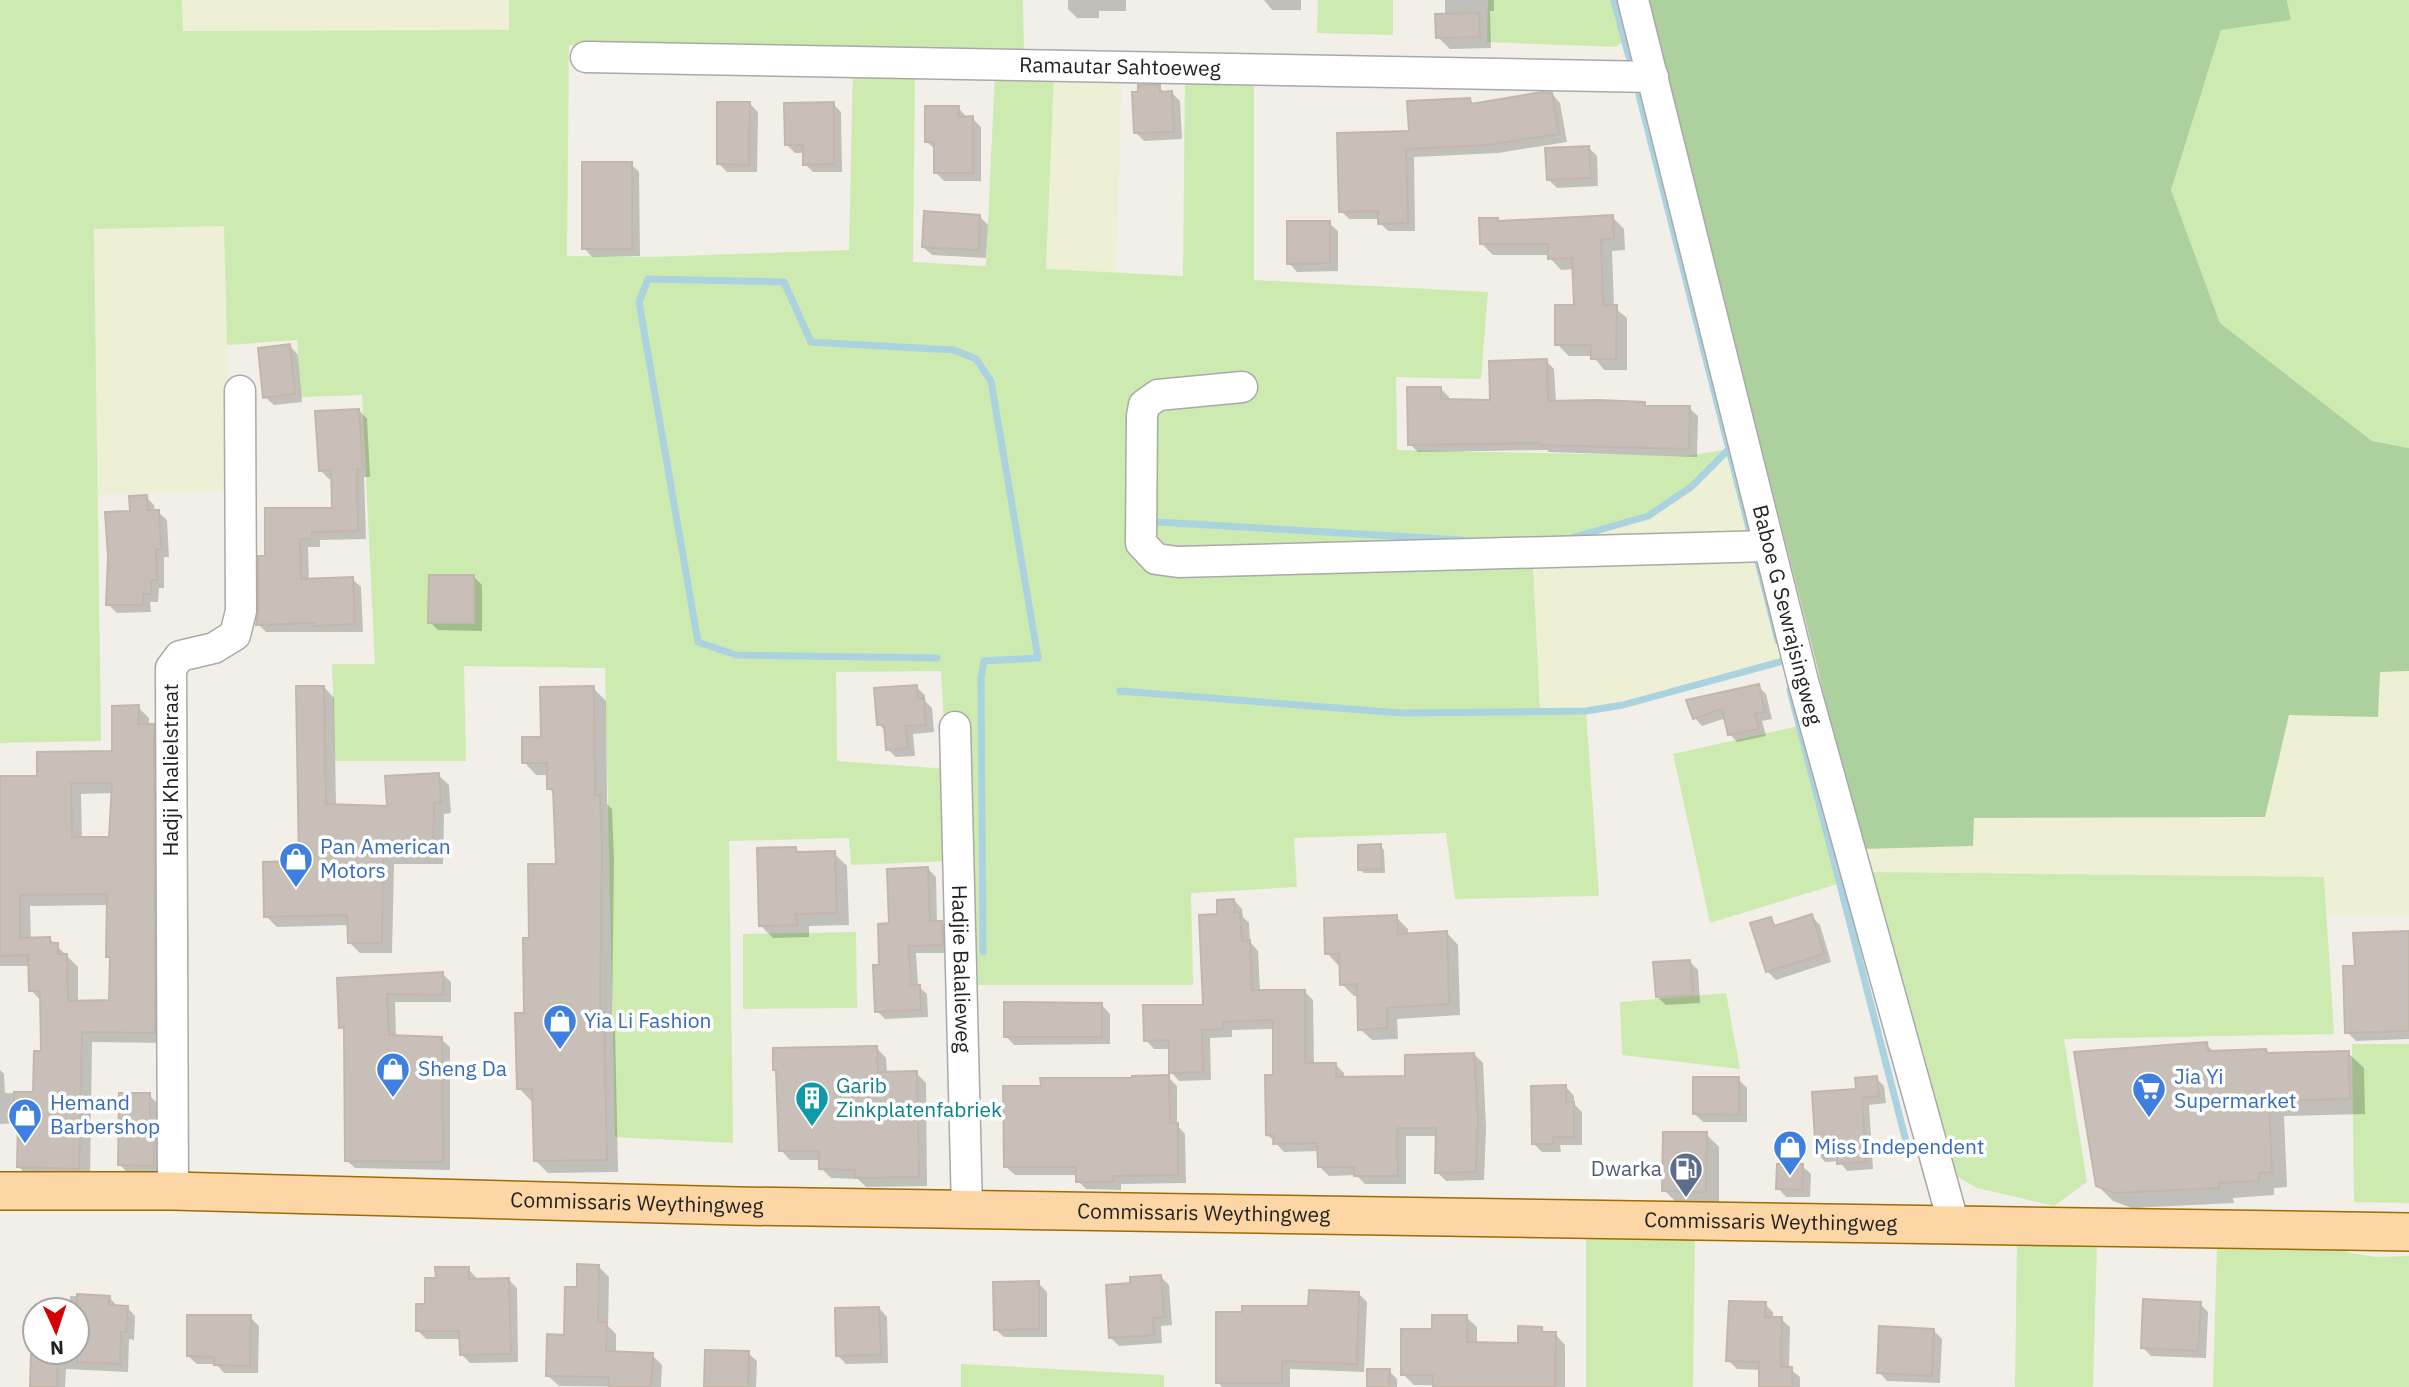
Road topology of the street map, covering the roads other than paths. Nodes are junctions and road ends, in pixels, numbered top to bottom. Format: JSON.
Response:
{"nodes":[{"id":1,"x":1633,"y":0,"type":"edge"},
{"id":2,"x":586,"y":57,"type":"dead end"},
{"id":3,"x":1653,"y":77,"type":"junction"},
{"id":4,"x":1242,"y":387,"type":"dead end"},
{"id":5,"x":240,"y":391,"type":"dead end"},
{"id":6,"x":1769,"y":546,"type":"junction"},
{"id":7,"x":955,"y":727,"type":"dead end"},
{"id":8,"x":0,"y":1191,"type":"edge"},
{"id":9,"x":173,"y":1191,"type":"junction"},
{"id":10,"x":967,"y":1210,"type":"junction"},
{"id":11,"x":1954,"y":1225,"type":"junction"},
{"id":12,"x":2409,"y":1231,"type":"edge"}],
"edges":[{"from":1,"to":3,"type":"street","name":"Baboe G Sewrajsingweg"},
{"from":2,"to":3,"type":"street","name":"Ramautar Sahtoeweg"},
{"from":3,"to":6,"type":"street","name":"Baboe G Sewrajsingweg"},
{"from":4,"to":6,"type":"street"},
{"from":5,"to":9,"type":"street","name":"Hadji Khalielstraat"},
{"from":6,"to":11,"type":"street","name":"Baboe G Sewrajsingweg"},
{"from":7,"to":10,"type":"street","name":"Hadjie Balalieweg"},
{"from":8,"to":9,"type":"main road","name":"Commissaris Weythingweg"},
{"from":9,"to":10,"type":"main road","name":"Commissaris Weythingweg"},
{"from":10,"to":11,"type":"main road","name":"Commissaris Weythingweg"},
{"from":11,"to":12,"type":"main road","name":"Commissaris Weythingweg"}]}
